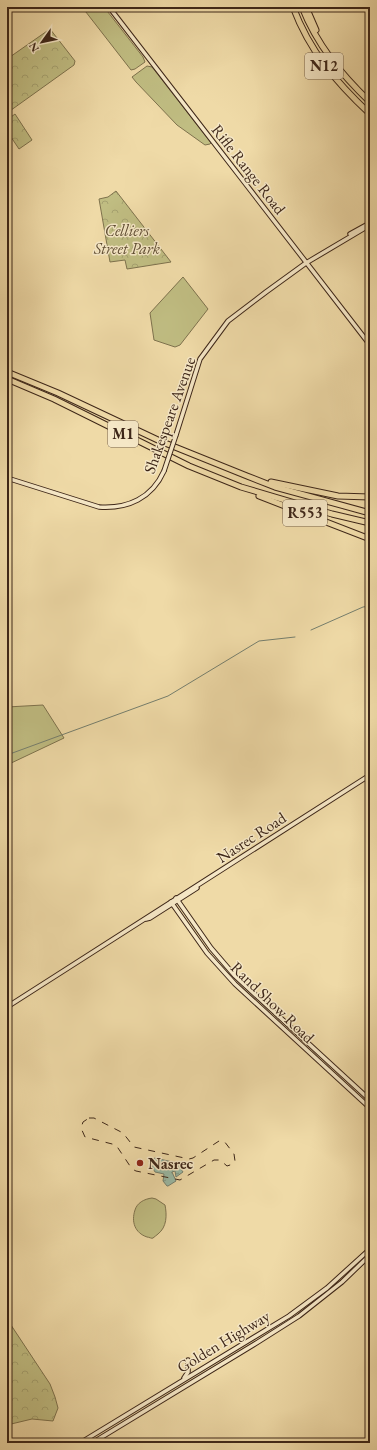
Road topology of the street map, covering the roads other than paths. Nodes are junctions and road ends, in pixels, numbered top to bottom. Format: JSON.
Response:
{"nodes":[{"id":1,"x":109,"y":7,"type":"edge"},
{"id":2,"x":293,"y":7,"type":"edge"},
{"id":3,"x":302,"y":7,"type":"edge"},
{"id":4,"x":306,"y":7,"type":"edge"},
{"id":5,"x":327,"y":55,"type":"junction"},
{"id":6,"x":370,"y":102,"type":"edge"},
{"id":7,"x":370,"y":114,"type":"edge"},
{"id":8,"x":370,"y":224,"type":"edge"},
{"id":9,"x":305,"y":262,"type":"junction"},
{"id":10,"x":370,"y":345,"type":"edge"},
{"id":11,"x":7,"y":372,"type":"edge"},
{"id":12,"x":7,"y":379,"type":"edge"},
{"id":13,"x":247,"y":476,"type":"junction"},
{"id":14,"x":7,"y":478,"type":"edge"},
{"id":15,"x":241,"y":487,"type":"junction"},
{"id":16,"x":370,"y":497,"type":"edge"},
{"id":17,"x":370,"y":513,"type":"edge"},
{"id":18,"x":370,"y":523,"type":"edge"},
{"id":19,"x":370,"y":539,"type":"edge"},
{"id":20,"x":370,"y":776,"type":"edge"},
{"id":21,"x":177,"y":899,"type":"junction"},
{"id":22,"x":172,"y":903,"type":"junction"},
{"id":23,"x":7,"y":1007,"type":"edge"},
{"id":24,"x":370,"y":1100,"type":"edge"},
{"id":25,"x":370,"y":1108,"type":"edge"},
{"id":26,"x":370,"y":1249,"type":"edge"},
{"id":27,"x":370,"y":1255,"type":"edge"},
{"id":28,"x":188,"y":1360,"type":"dead end"},
{"id":29,"x":178,"y":1383,"type":"junction"},
{"id":30,"x":80,"y":1443,"type":"edge"},
{"id":31,"x":92,"y":1443,"type":"edge"}],
"edges":[{"from":1,"to":9,"type":"main road","name":"Rifle Range Road"},
{"from":2,"to":7,"type":"highway","number":"N12"},
{"from":3,"to":5,"type":"highway","number":"N12"},
{"from":4,"to":5,"type":"highway"},
{"from":5,"to":6,"type":"highway","number":"N12"},
{"from":8,"to":9,"type":"main road","name":"Shakespeare Avenue"},
{"from":9,"to":10,"type":"main road","name":"Rifle Range Road"},
{"from":9,"to":14,"type":"main road","name":"Shakespeare Avenue","bridge":true},
{"from":11,"to":13,"type":"highway","number":"M1"},
{"from":12,"to":15,"type":"highway","number":"M1"},
{"from":13,"to":16,"type":"highway","number":"R553"},
{"from":13,"to":17,"type":"highway","number":"M1"},
{"from":15,"to":18,"type":"highway","number":"M1"},
{"from":15,"to":19,"type":"highway","number":"R553"},
{"from":20,"to":21,"type":"main road","name":"Nasrec Road"},
{"from":21,"to":22,"type":"main road","name":"Nasrec Road"},
{"from":21,"to":24,"type":"main road","name":"Rand Show Road"},
{"from":22,"to":23,"type":"main road","name":"Nasrec Road"},
{"from":22,"to":25,"type":"main road","name":"Rand Show Road"},
{"from":26,"to":29,"type":"main road","name":"Golden Highway"},
{"from":27,"to":31,"type":"main road","name":"Golden Highway"},
{"from":28,"to":29,"type":"main road"},
{"from":29,"to":30,"type":"main road","name":"Golden Highway"}]}
